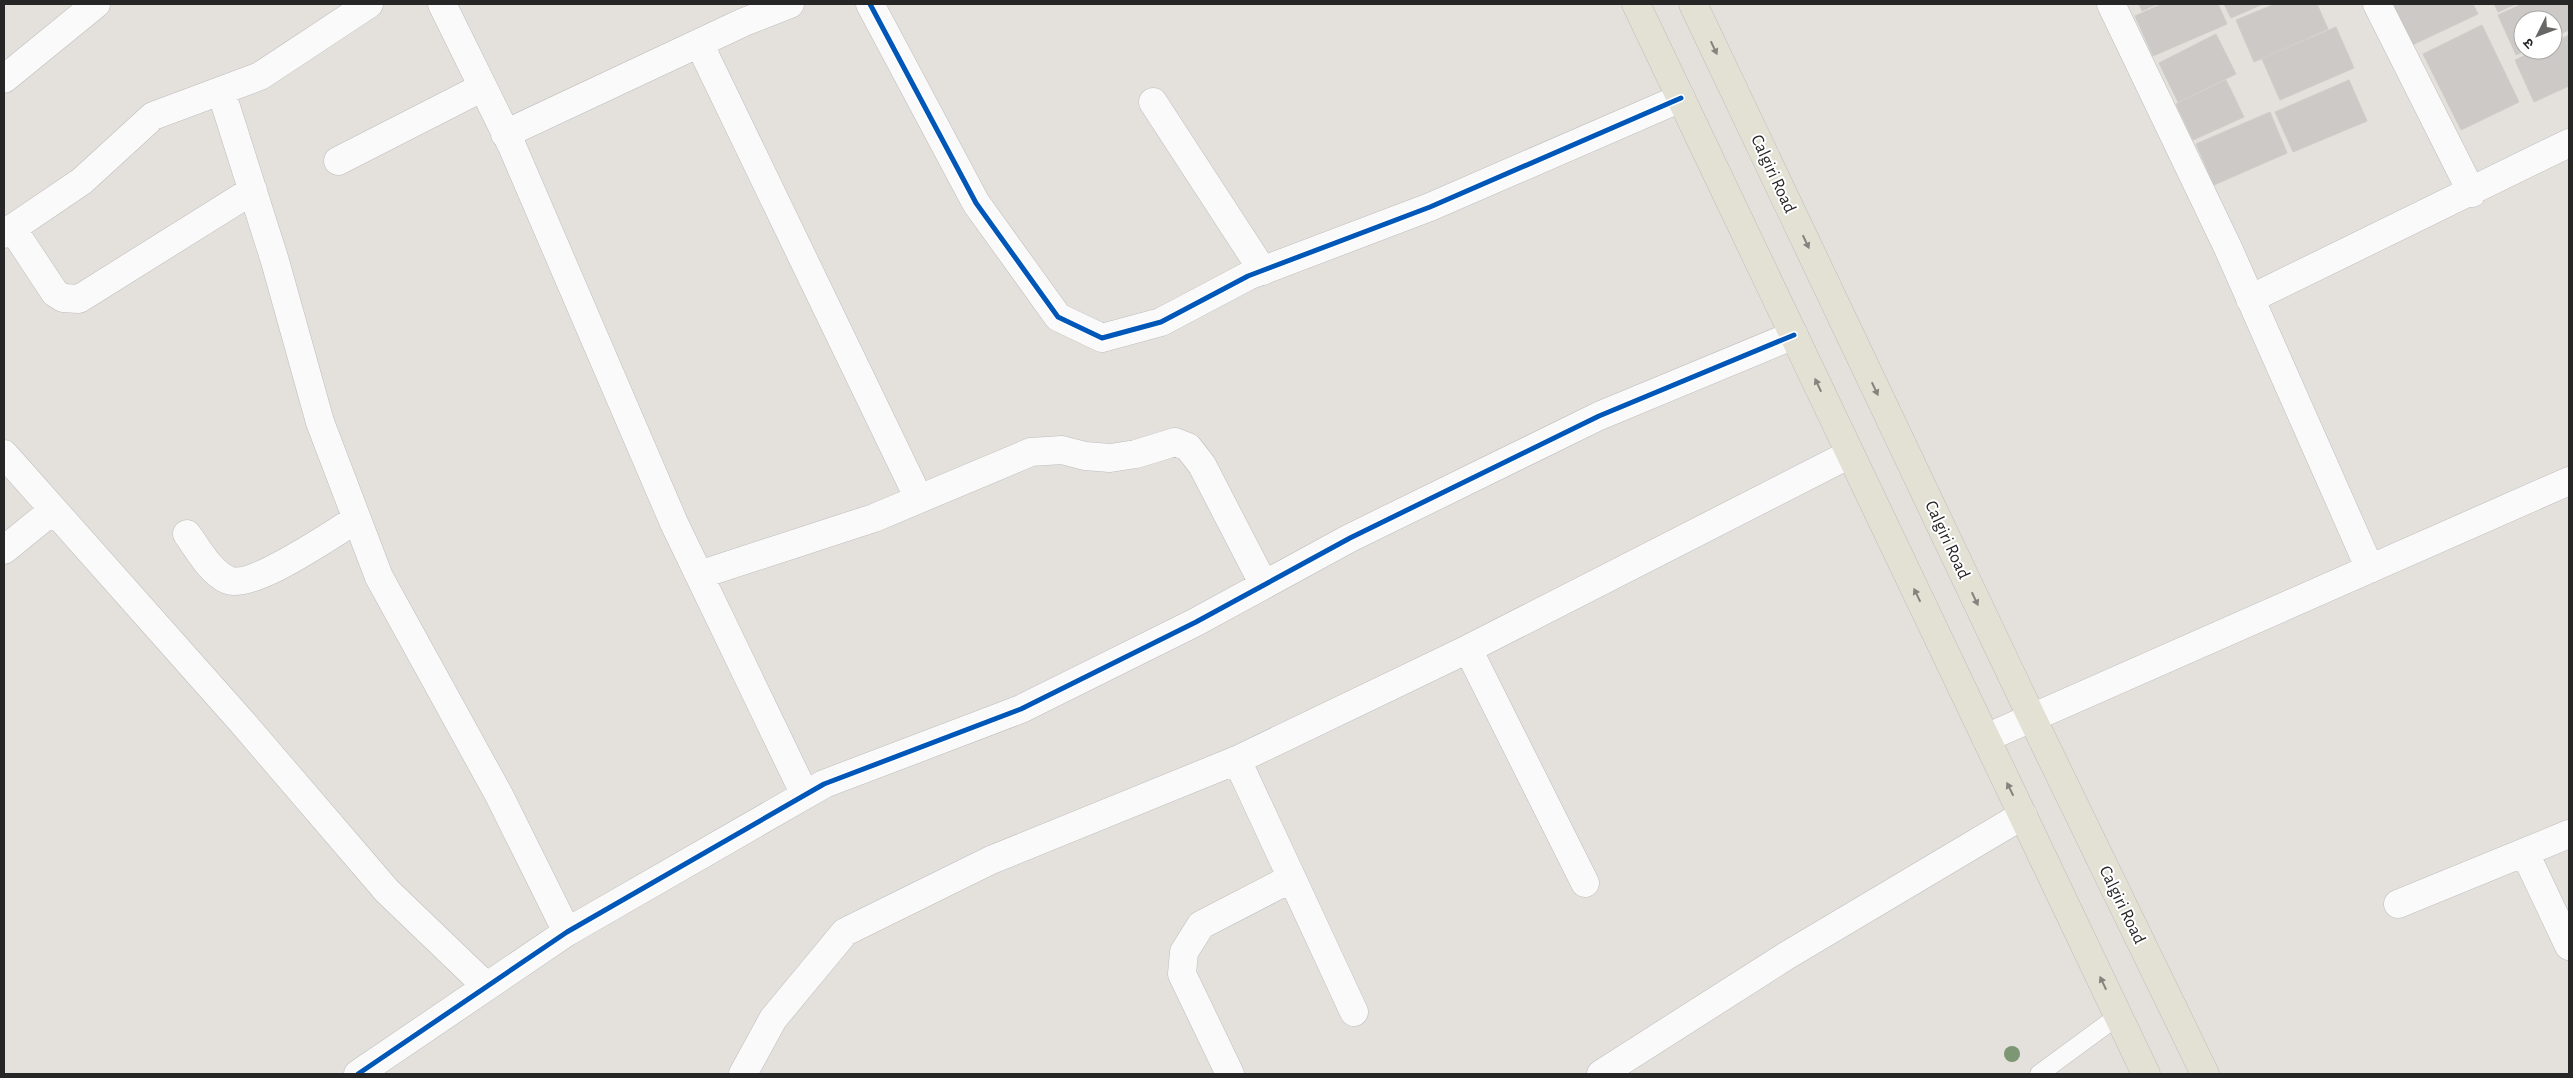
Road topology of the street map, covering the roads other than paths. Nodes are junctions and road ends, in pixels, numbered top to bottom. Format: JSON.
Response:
{"nodes":[{"id":1,"x":96,"y":4,"type":"edge"},
{"id":2,"x":369,"y":4,"type":"edge"},
{"id":3,"x":442,"y":4,"type":"edge"},
{"id":4,"x":790,"y":4,"type":"edge"},
{"id":5,"x":870,"y":4,"type":"edge"},
{"id":6,"x":1636,"y":4,"type":"edge"},
{"id":7,"x":1693,"y":4,"type":"edge"},
{"id":8,"x":2111,"y":4,"type":"edge"},
{"id":9,"x":2377,"y":4,"type":"edge"},
{"id":10,"x":699,"y":43,"type":"junction"},
{"id":11,"x":4,"y":79,"type":"edge"},
{"id":12,"x":483,"y":87,"type":"junction"},
{"id":13,"x":221,"y":91,"type":"junction"},
{"id":14,"x":1681,"y":98,"type":"junction"},
{"id":15,"x":1153,"y":102,"type":"dead end"},
{"id":16,"x":505,"y":134,"type":"junction"},
{"id":17,"x":2569,"y":143,"type":"edge"},
{"id":18,"x":338,"y":161,"type":"dead end"},
{"id":19,"x":253,"y":190,"type":"junction"},
{"id":20,"x":2472,"y":193,"type":"junction"},
{"id":21,"x":8,"y":231,"type":"edge"},
{"id":22,"x":1263,"y":271,"type":"junction"},
{"id":23,"x":2250,"y":299,"type":"junction"},
{"id":24,"x":1794,"y":335,"type":"junction"},
{"id":25,"x":4,"y":454,"type":"edge"},
{"id":26,"x":1850,"y":454,"type":"junction"},
{"id":27,"x":2569,"y":481,"type":"edge"},
{"id":28,"x":919,"y":499,"type":"junction"},
{"id":29,"x":52,"y":511,"type":"junction"},
{"id":30,"x":357,"y":519,"type":"junction"},
{"id":31,"x":187,"y":534,"type":"dead end"},
{"id":32,"x":4,"y":550,"type":"edge"},
{"id":33,"x":2370,"y":569,"type":"junction"},
{"id":34,"x":699,"y":575,"type":"junction"},
{"id":35,"x":1264,"y":585,"type":"junction"},
{"id":36,"x":1468,"y":649,"type":"junction"},
{"id":37,"x":2032,"y":718,"type":"junction"},
{"id":38,"x":1986,"y":738,"type":"junction"},
{"id":39,"x":1236,"y":760,"type":"junction"},
{"id":40,"x":805,"y":795,"type":"junction"},
{"id":41,"x":2023,"y":815,"type":"junction"},
{"id":42,"x":2569,"y":834,"type":"edge"},
{"id":43,"x":2525,"y":853,"type":"junction"},
{"id":44,"x":1290,"y":879,"type":"junction"},
{"id":45,"x":1585,"y":883,"type":"dead end"},
{"id":46,"x":2398,"y":904,"type":"dead end"},
{"id":47,"x":567,"y":932,"type":"junction"},
{"id":48,"x":2569,"y":946,"type":"edge"},
{"id":49,"x":486,"y":986,"type":"junction"},
{"id":50,"x":1354,"y":1012,"type":"dead end"},
{"id":51,"x":2118,"y":1016,"type":"junction"},
{"id":52,"x":358,"y":1074,"type":"edge"},
{"id":53,"x":743,"y":1074,"type":"edge"},
{"id":54,"x":1230,"y":1074,"type":"edge"},
{"id":55,"x":1601,"y":1074,"type":"edge"},
{"id":56,"x":2039,"y":1074,"type":"edge"},
{"id":57,"x":2146,"y":1074,"type":"edge"},
{"id":58,"x":2205,"y":1074,"type":"edge"}],
"edges":[{"from":1,"to":11,"type":"street"},
{"from":2,"to":13,"type":"street"},
{"from":3,"to":12,"type":"street"},
{"from":4,"to":10,"type":"street"},
{"from":5,"to":22,"type":"street"},
{"from":6,"to":14,"type":"main road"},
{"from":7,"to":37,"type":"main road","name":"Calgiri Road","one_way":true},
{"from":8,"to":23,"type":"street"},
{"from":9,"to":20,"type":"street"},
{"from":10,"to":16,"type":"street"},
{"from":10,"to":28,"type":"street"},
{"from":12,"to":16,"type":"street"},
{"from":12,"to":18,"type":"street"},
{"from":13,"to":19,"type":"street"},
{"from":13,"to":21,"type":"street"},
{"from":14,"to":22,"type":"street"},
{"from":14,"to":24,"type":"main road"},
{"from":15,"to":22,"type":"street"},
{"from":16,"to":34,"type":"street"},
{"from":17,"to":20,"type":"street"},
{"from":19,"to":21,"type":"street"},
{"from":19,"to":30,"type":"street"},
{"from":20,"to":23,"type":"street"},
{"from":23,"to":33,"type":"street"},
{"from":26,"to":24,"type":"main road","one_way":true},
{"from":24,"to":35,"type":"street"},
{"from":25,"to":29,"type":"street"},
{"from":26,"to":36,"type":"street"},
{"from":38,"to":26,"type":"main road","one_way":true},
{"from":27,"to":33,"type":"street"},
{"from":28,"to":34,"type":"street"},
{"from":28,"to":35,"type":"street"},
{"from":29,"to":32,"type":"street"},
{"from":29,"to":49,"type":"street"},
{"from":30,"to":31,"type":"street"},
{"from":30,"to":47,"type":"street"},
{"from":33,"to":37,"type":"street"},
{"from":34,"to":40,"type":"street"},
{"from":35,"to":40,"type":"street"},
{"from":36,"to":39,"type":"street"},
{"from":36,"to":45,"type":"street"},
{"from":37,"to":38,"type":"street"},
{"from":37,"to":58,"type":"main road","name":"Calgiri Road"},
{"from":41,"to":38,"type":"main road","one_way":true},
{"from":39,"to":44,"type":"street"},
{"from":39,"to":53,"type":"street"},
{"from":40,"to":47,"type":"street"},
{"from":51,"to":41,"type":"main road","one_way":true},
{"from":41,"to":55,"type":"street"},
{"from":42,"to":43,"type":"street"},
{"from":43,"to":46,"type":"street"},
{"from":43,"to":48,"type":"street"},
{"from":44,"to":50,"type":"street"},
{"from":44,"to":54,"type":"street"},
{"from":47,"to":49,"type":"street"},
{"from":49,"to":52,"type":"street"},
{"from":51,"to":56,"type":"lane"},
{"from":51,"to":57,"type":"main road"}]}
